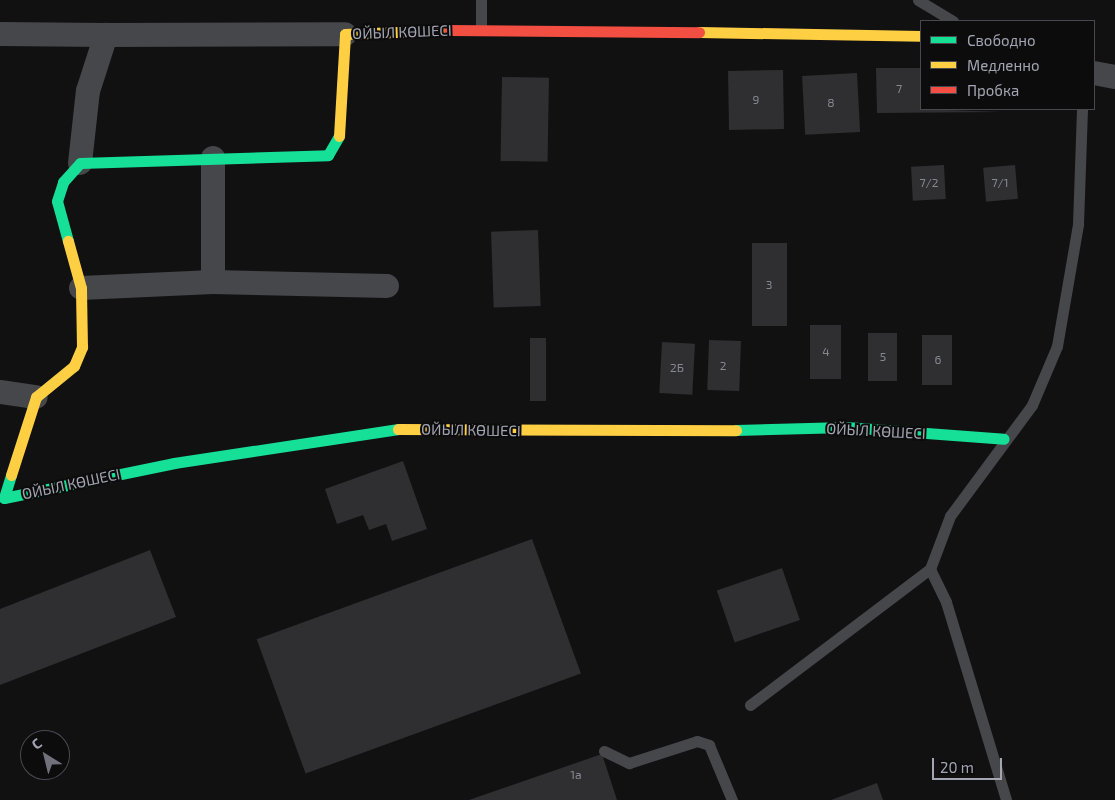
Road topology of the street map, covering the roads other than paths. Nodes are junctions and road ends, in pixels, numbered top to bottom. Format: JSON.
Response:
{"nodes":[{"id":1,"x":481,"y":0,"type":"edge"},
{"id":2,"x":918,"y":0,"type":"edge"},
{"id":3,"x":951,"y":20,"type":"edge"},
{"id":4,"x":481,"y":29,"type":"junction"},
{"id":5,"x":0,"y":34,"type":"edge"},
{"id":6,"x":106,"y":34,"type":"junction"},
{"id":7,"x":345,"y":34,"type":"junction"},
{"id":8,"x":920,"y":36,"type":"edge"},
{"id":9,"x":1095,"y":73,"type":"edge"},
{"id":10,"x":1115,"y":77,"type":"edge"},
{"id":11,"x":1082,"y":110,"type":"edge"},
{"id":12,"x":213,"y":158,"type":"junction"},
{"id":13,"x":80,"y":163,"type":"junction"},
{"id":14,"x":213,"y":282,"type":"junction"},
{"id":15,"x":387,"y":286,"type":"dead end"},
{"id":16,"x":81,"y":288,"type":"junction"},
{"id":17,"x":0,"y":392,"type":"edge"},
{"id":18,"x":36,"y":397,"type":"junction"},
{"id":19,"x":1004,"y":439,"type":"junction"},
{"id":20,"x":2,"y":499,"type":"edge"},
{"id":21,"x":930,"y":570,"type":"junction"},
{"id":22,"x":750,"y":705,"type":"dead end"},
{"id":23,"x":604,"y":751,"type":"dead end"},
{"id":24,"x":732,"y":800,"type":"edge"},
{"id":25,"x":1006,"y":800,"type":"edge"}],
"edges":[{"from":1,"to":4,"type":"lane"},
{"from":2,"to":3,"type":"lane"},
{"from":4,"to":7,"type":"street","name":"ОЙЫЛ КӨШЕСІ"},
{"from":4,"to":8,"type":"street","name":"ОЙЫЛ КӨШЕСІ"},
{"from":5,"to":6,"type":"street"},
{"from":6,"to":7,"type":"street"},
{"from":6,"to":13,"type":"street"},
{"from":7,"to":12,"type":"street","name":"ОЙЫЛ КӨШЕСІ"},
{"from":9,"to":10,"type":"street"},
{"from":11,"to":19,"type":"lane"},
{"from":12,"to":13,"type":"street","name":"ОЙЫЛ КӨШЕСІ"},
{"from":12,"to":14,"type":"street"},
{"from":13,"to":16,"type":"street"},
{"from":14,"to":15,"type":"street"},
{"from":14,"to":16,"type":"street"},
{"from":16,"to":18,"type":"street"},
{"from":17,"to":18,"type":"street"},
{"from":18,"to":20,"type":"street","name":"ОЙЫЛ КӨШЕСІ"},
{"from":19,"to":20,"type":"street","name":"ОЙЫЛ КӨШЕСІ"},
{"from":19,"to":21,"type":"lane"},
{"from":21,"to":22,"type":"lane"},
{"from":21,"to":25,"type":"lane"},
{"from":23,"to":24,"type":"lane"}]}
